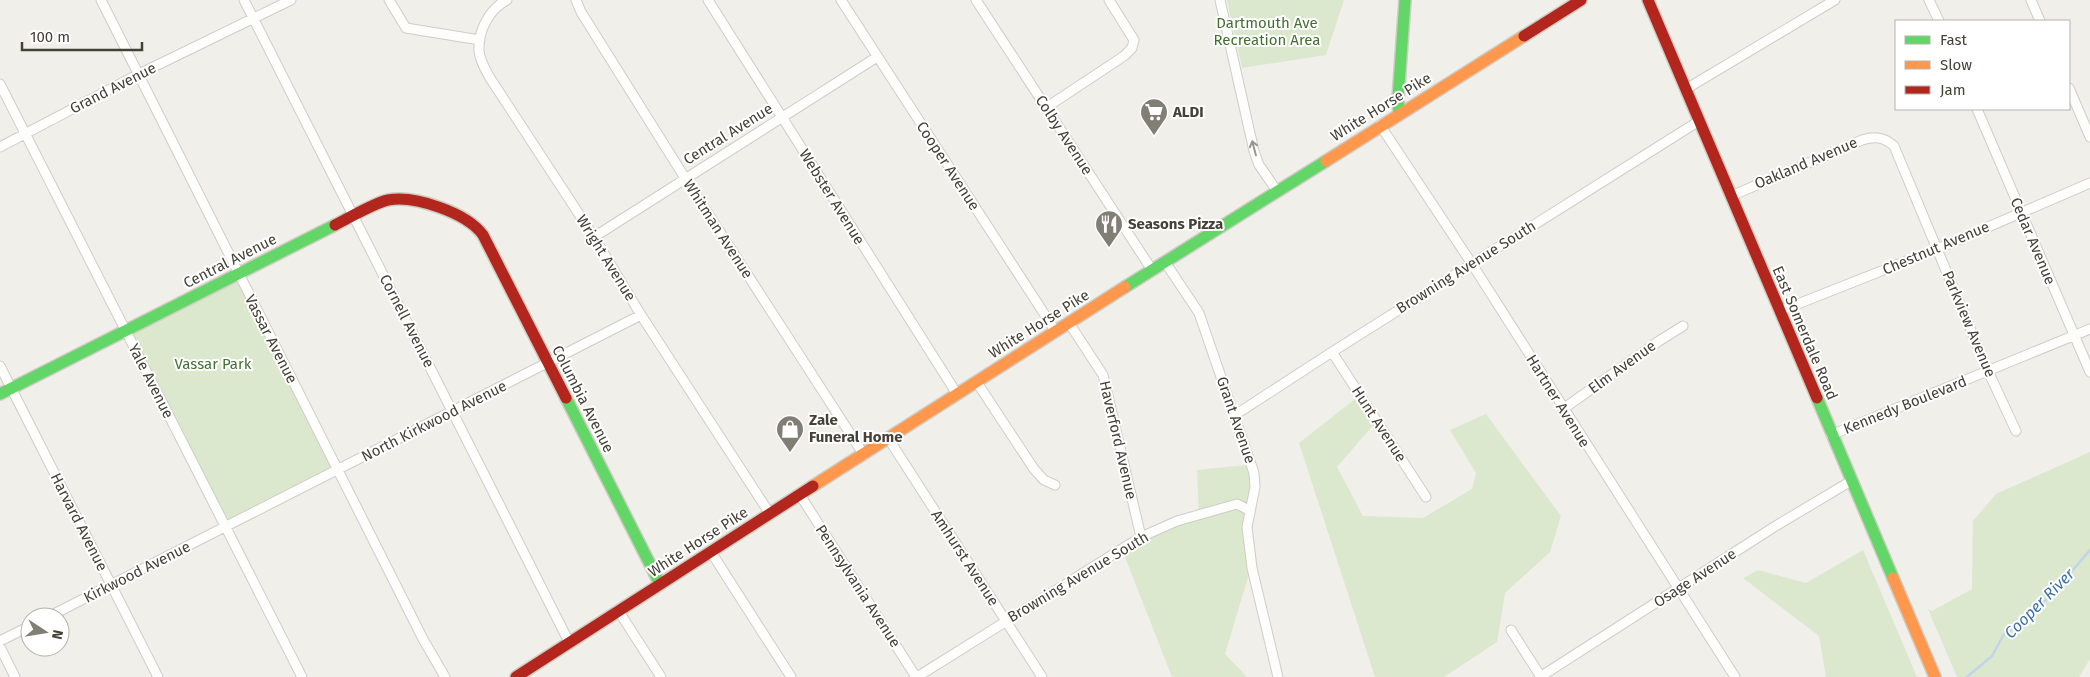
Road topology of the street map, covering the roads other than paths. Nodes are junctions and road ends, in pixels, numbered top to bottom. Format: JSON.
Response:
{"nodes":[{"id":1,"x":101,"y":0,"type":"edge"},
{"id":2,"x":244,"y":0,"type":"edge"},
{"id":3,"x":291,"y":0,"type":"edge"},
{"id":4,"x":389,"y":0,"type":"edge"},
{"id":5,"x":507,"y":0,"type":"edge"},
{"id":6,"x":576,"y":0,"type":"edge"},
{"id":7,"x":708,"y":0,"type":"edge"},
{"id":8,"x":841,"y":0,"type":"edge"},
{"id":9,"x":976,"y":0,"type":"edge"},
{"id":10,"x":1109,"y":0,"type":"edge"},
{"id":11,"x":1220,"y":0,"type":"edge"},
{"id":12,"x":1405,"y":0,"type":"edge"},
{"id":13,"x":1581,"y":0,"type":"edge"},
{"id":14,"x":1648,"y":0,"type":"edge"},
{"id":15,"x":1835,"y":0,"type":"edge"},
{"id":16,"x":1929,"y":0,"type":"edge"},
{"id":17,"x":2031,"y":0,"type":"edge"},
{"id":18,"x":253,"y":19,"type":"junction"},
{"id":19,"x":1939,"y":20,"type":"edge"},
{"id":20,"x":2040,"y":20,"type":"edge"},
{"id":21,"x":480,"y":40,"type":"junction"},
{"id":22,"x":877,"y":57,"type":"junction"},
{"id":23,"x":137,"y":75,"type":"junction"},
{"id":24,"x":0,"y":84,"type":"edge"},
{"id":25,"x":1686,"y":89,"type":"junction"},
{"id":26,"x":2070,"y":90,"type":"edge"},
{"id":27,"x":1047,"y":107,"type":"junction"},
{"id":28,"x":1977,"y":110,"type":"edge"},
{"id":29,"x":1400,"y":113,"type":"junction"},
{"id":30,"x":782,"y":118,"type":"junction"},
{"id":31,"x":1699,"y":121,"type":"junction"},
{"id":32,"x":1380,"y":125,"type":"junction"},
{"id":33,"x":24,"y":134,"type":"junction"},
{"id":34,"x":2090,"y":137,"type":"edge"},
{"id":35,"x":1883,"y":138,"type":"joint"},
{"id":36,"x":0,"y":147,"type":"edge"},
{"id":37,"x":686,"y":178,"type":"junction"},
{"id":38,"x":2090,"y":183,"type":"edge"},
{"id":39,"x":1276,"y":191,"type":"junction"},
{"id":40,"x":1731,"y":196,"type":"junction"},
{"id":41,"x":2021,"y":213,"type":"junction"},
{"id":42,"x":353,"y":216,"type":"junction"},
{"id":43,"x":478,"y":228,"type":"joint"},
{"id":44,"x":594,"y":237,"type":"junction"},
{"id":45,"x":1937,"y":249,"type":"junction"},
{"id":46,"x":1165,"y":262,"type":"junction"},
{"id":47,"x":1472,"y":264,"type":"junction"},
{"id":48,"x":1152,"y":270,"type":"junction"},
{"id":49,"x":238,"y":274,"type":"junction"},
{"id":50,"x":1780,"y":312,"type":"junction"},
{"id":51,"x":641,"y":315,"type":"junction"},
{"id":52,"x":1069,"y":323,"type":"junction"},
{"id":53,"x":1683,"y":326,"type":"dead end"},
{"id":54,"x":2090,"y":329,"type":"edge"},
{"id":55,"x":126,"y":332,"type":"junction"},
{"id":56,"x":1056,"y":332,"type":"junction"},
{"id":57,"x":2074,"y":336,"type":"junction"},
{"id":58,"x":1332,"y":352,"type":"junction"},
{"id":59,"x":548,"y":362,"type":"junction"},
{"id":60,"x":0,"y":366,"type":"edge"},
{"id":61,"x":1988,"y":371,"type":"junction"},
{"id":62,"x":2090,"y":372,"type":"edge"},
{"id":63,"x":976,"y":381,"type":"junction"},
{"id":64,"x":11,"y":389,"type":"junction"},
{"id":65,"x":0,"y":394,"type":"edge"},
{"id":66,"x":957,"y":394,"type":"junction"},
{"id":67,"x":1563,"y":409,"type":"junction"},
{"id":68,"x":452,"y":411,"type":"junction"},
{"id":69,"x":1235,"y":415,"type":"junction"},
{"id":70,"x":2016,"y":431,"type":"dead end"},
{"id":71,"x":1832,"y":435,"type":"junction"},
{"id":72,"x":888,"y":438,"type":"junction"},
{"id":73,"x":864,"y":455,"type":"junction"},
{"id":74,"x":338,"y":470,"type":"junction"},
{"id":75,"x":1851,"y":481,"type":"junction"},
{"id":76,"x":1055,"y":485,"type":"dead end"},
{"id":77,"x":800,"y":495,"type":"junction"},
{"id":78,"x":1426,"y":497,"type":"dead end"},
{"id":79,"x":1249,"y":510,"type":"junction"},
{"id":80,"x":770,"y":514,"type":"junction"},
{"id":81,"x":226,"y":527,"type":"junction"},
{"id":82,"x":1141,"y":536,"type":"junction"},
{"id":83,"x":711,"y":552,"type":"junction"},
{"id":84,"x":660,"y":584,"type":"junction"},
{"id":85,"x":111,"y":586,"type":"junction"},
{"id":86,"x":1678,"y":589,"type":"junction"},
{"id":87,"x":68,"y":607,"type":"edge"},
{"id":88,"x":618,"y":610,"type":"junction"},
{"id":89,"x":1006,"y":620,"type":"junction"},
{"id":90,"x":1511,"y":630,"type":"dead end"},
{"id":91,"x":20,"y":631,"type":"edge"},
{"id":92,"x":0,"y":641,"type":"edge"},
{"id":93,"x":569,"y":642,"type":"junction"},
{"id":94,"x":0,"y":647,"type":"edge"},
{"id":95,"x":530,"y":673,"type":"edge"},
{"id":96,"x":1934,"y":674,"type":"edge"},
{"id":97,"x":15,"y":677,"type":"edge"},
{"id":98,"x":158,"y":677,"type":"edge"},
{"id":99,"x":302,"y":677,"type":"edge"},
{"id":100,"x":445,"y":677,"type":"edge"},
{"id":101,"x":516,"y":677,"type":"edge"},
{"id":102,"x":661,"y":677,"type":"edge"},
{"id":103,"x":791,"y":677,"type":"edge"},
{"id":104,"x":917,"y":677,"type":"edge"},
{"id":105,"x":1042,"y":677,"type":"edge"},
{"id":106,"x":1278,"y":677,"type":"edge"},
{"id":107,"x":1541,"y":677,"type":"edge"},
{"id":108,"x":1735,"y":677,"type":"edge"}],
"edges":[{"from":1,"to":23,"type":"street","name":"Vassar Avenue"},
{"from":2,"to":18,"type":"street","name":"Cornell Avenue"},
{"from":3,"to":18,"type":"street","name":"Grand Avenue"},
{"from":4,"to":21,"type":"street"},
{"from":5,"to":21,"type":"street","name":"Wright Avenue"},
{"from":6,"to":37,"type":"street","name":"Whitman Avenue"},
{"from":7,"to":30,"type":"street","name":"Webster Avenue"},
{"from":8,"to":22,"type":"street","name":"Cooper Avenue"},
{"from":9,"to":27,"type":"street","name":"Colby Avenue"},
{"from":10,"to":27,"type":"street"},
{"from":39,"to":11,"type":"street","one_way":true},
{"from":12,"to":29,"type":"main road"},
{"from":13,"to":29,"type":"main road","name":"White Horse Pike"},
{"from":14,"to":25,"type":"main road","name":"East Somerdale Road"},
{"from":15,"to":25,"type":"street"},
{"from":16,"to":19,"type":"street"},
{"from":17,"to":20,"type":"street"},
{"from":18,"to":23,"type":"street","name":"Grand Avenue"},
{"from":18,"to":42,"type":"street","name":"Cornell Avenue"},
{"from":21,"to":44,"type":"street","name":"Wright Avenue"},
{"from":22,"to":30,"type":"street","name":"Central Avenue"},
{"from":22,"to":56,"type":"street","name":"Cooper Avenue"},
{"from":23,"to":33,"type":"street","name":"Grand Avenue"},
{"from":23,"to":49,"type":"street","name":"Vassar Avenue"},
{"from":24,"to":33,"type":"street","name":"Yale Avenue"},
{"from":25,"to":31,"type":"main road","name":"East Somerdale Road"},
{"from":26,"to":34,"type":"street"},
{"from":27,"to":48,"type":"street","name":"Colby Avenue"},
{"from":28,"to":41,"type":"street","name":"Cedar Avenue"},
{"from":29,"to":32,"type":"main road","name":"White Horse Pike"},
{"from":30,"to":37,"type":"street","name":"Central Avenue"},
{"from":30,"to":66,"type":"street","name":"Webster Avenue"},
{"from":31,"to":40,"type":"main road","name":"East Somerdale Road"},
{"from":31,"to":47,"type":"street","name":"Browning Avenue South"},
{"from":32,"to":39,"type":"main road","name":"White Horse Pike"},
{"from":32,"to":47,"type":"street","name":"Hartner Avenue"},
{"from":33,"to":36,"type":"street","name":"Grand Avenue"},
{"from":33,"to":55,"type":"street","name":"Yale Avenue"},
{"from":35,"to":40,"type":"street","name":"Oakland Avenue"},
{"from":35,"to":45,"type":"street","name":"Parkview Avenue"},
{"from":37,"to":44,"type":"street","name":"Central Avenue"},
{"from":37,"to":73,"type":"street","name":"Whitman Avenue"},
{"from":38,"to":41,"type":"street","name":"Chestnut Avenue"},
{"from":39,"to":46,"type":"main road","name":"White Horse Pike"},
{"from":40,"to":50,"type":"main road","name":"East Somerdale Road"},
{"from":41,"to":45,"type":"street","name":"Chestnut Avenue"},
{"from":41,"to":57,"type":"street","name":"Cedar Avenue"},
{"from":42,"to":43,"type":"main road","name":"Central Avenue"},
{"from":42,"to":49,"type":"main road","name":"Central Avenue"},
{"from":42,"to":68,"type":"street","name":"Cornell Avenue"},
{"from":43,"to":59,"type":"main road","name":"Columbia Avenue"},
{"from":44,"to":51,"type":"street","name":"Wright Avenue"},
{"from":45,"to":50,"type":"street","name":"Chestnut Avenue"},
{"from":45,"to":61,"type":"street","name":"Parkview Avenue"},
{"from":46,"to":48,"type":"main road","name":"White Horse Pike"},
{"from":46,"to":69,"type":"street","name":"Grant Avenue"},
{"from":47,"to":58,"type":"street","name":"Browning Avenue South"},
{"from":47,"to":67,"type":"street","name":"Hartner Avenue"},
{"from":48,"to":52,"type":"main road","name":"White Horse Pike"},
{"from":49,"to":55,"type":"main road","name":"Central Avenue"},
{"from":49,"to":74,"type":"street","name":"Vassar Avenue"},
{"from":50,"to":71,"type":"main road","name":"East Somerdale Road"},
{"from":51,"to":59,"type":"street","name":"North Kirkwood Avenue"},
{"from":51,"to":80,"type":"street","name":"Wright Avenue"},
{"from":52,"to":56,"type":"main road","name":"White Horse Pike"},
{"from":52,"to":82,"type":"street","name":"Haverford Avenue"},
{"from":53,"to":67,"type":"street","name":"Elm Avenue"},
{"from":54,"to":57,"type":"street","name":"Kennedy Boulevard"},
{"from":55,"to":64,"type":"main road","name":"Central Avenue"},
{"from":55,"to":81,"type":"street","name":"Yale Avenue"},
{"from":56,"to":63,"type":"main road","name":"White Horse Pike"},
{"from":57,"to":61,"type":"street","name":"Kennedy Boulevard"},
{"from":57,"to":62,"type":"street","name":"Cedar Avenue"},
{"from":58,"to":69,"type":"street","name":"Browning Avenue South"},
{"from":58,"to":78,"type":"street","name":"Hunt Avenue"},
{"from":59,"to":68,"type":"street","name":"North Kirkwood Avenue"},
{"from":59,"to":84,"type":"main road","name":"Columbia Avenue"},
{"from":60,"to":64,"type":"street","name":"Harvard Avenue"},
{"from":61,"to":70,"type":"street","name":"Parkview Avenue"},
{"from":61,"to":71,"type":"street","name":"Kennedy Boulevard"},
{"from":63,"to":66,"type":"main road","name":"White Horse Pike"},
{"from":63,"to":76,"type":"street"},
{"from":64,"to":65,"type":"main road","name":"Central Avenue"},
{"from":64,"to":85,"type":"street","name":"Harvard Avenue"},
{"from":66,"to":72,"type":"main road","name":"White Horse Pike"},
{"from":67,"to":86,"type":"street","name":"Hartner Avenue"},
{"from":68,"to":74,"type":"street","name":"North Kirkwood Avenue"},
{"from":68,"to":93,"type":"street","name":"Cornell Avenue"},
{"from":69,"to":79,"type":"street","name":"Grant Avenue"},
{"from":71,"to":75,"type":"main road","name":"East Somerdale Road"},
{"from":72,"to":73,"type":"main road","name":"White Horse Pike"},
{"from":72,"to":89,"type":"street","name":"Amhurst Avenue"},
{"from":73,"to":77,"type":"main road","name":"White Horse Pike"},
{"from":74,"to":81,"type":"street","name":"North Kirkwood Avenue"},
{"from":74,"to":100,"type":"street","name":"Vassar Avenue"},
{"from":75,"to":86,"type":"street","name":"Osage Avenue"},
{"from":75,"to":96,"type":"main road","name":"East Somerdale Road"},
{"from":77,"to":80,"type":"main road","name":"White Horse Pike"},
{"from":77,"to":104,"type":"street","name":"Pennsylvania Avenue"},
{"from":79,"to":82,"type":"street","name":"Browning Avenue South"},
{"from":79,"to":106,"type":"street","name":"Grant Avenue"},
{"from":80,"to":83,"type":"main road","name":"White Horse Pike"},
{"from":81,"to":85,"type":"street","name":"Kirkwood Avenue"},
{"from":81,"to":99,"type":"street","name":"Yale Avenue"},
{"from":82,"to":89,"type":"street","name":"Browning Avenue South"},
{"from":83,"to":84,"type":"main road","name":"White Horse Pike"},
{"from":83,"to":103,"type":"street"},
{"from":84,"to":88,"type":"main road","name":"White Horse Pike"},
{"from":85,"to":87,"type":"street","name":"Kirkwood Avenue"},
{"from":85,"to":98,"type":"street","name":"Harvard Avenue"},
{"from":86,"to":107,"type":"street","name":"Osage Avenue"},
{"from":86,"to":108,"type":"street","name":"Hartner Avenue"},
{"from":88,"to":93,"type":"main road","name":"White Horse Pike"},
{"from":88,"to":102,"type":"street"},
{"from":89,"to":104,"type":"street","name":"Browning Avenue South"},
{"from":89,"to":105,"type":"street","name":"Amhurst Avenue"},
{"from":90,"to":107,"type":"street"},
{"from":91,"to":92,"type":"street"},
{"from":93,"to":95,"type":"main road","name":"White Horse Pike"},
{"from":94,"to":97,"type":"street"},
{"from":95,"to":101,"type":"main road","name":"White Horse Pike"}]}
